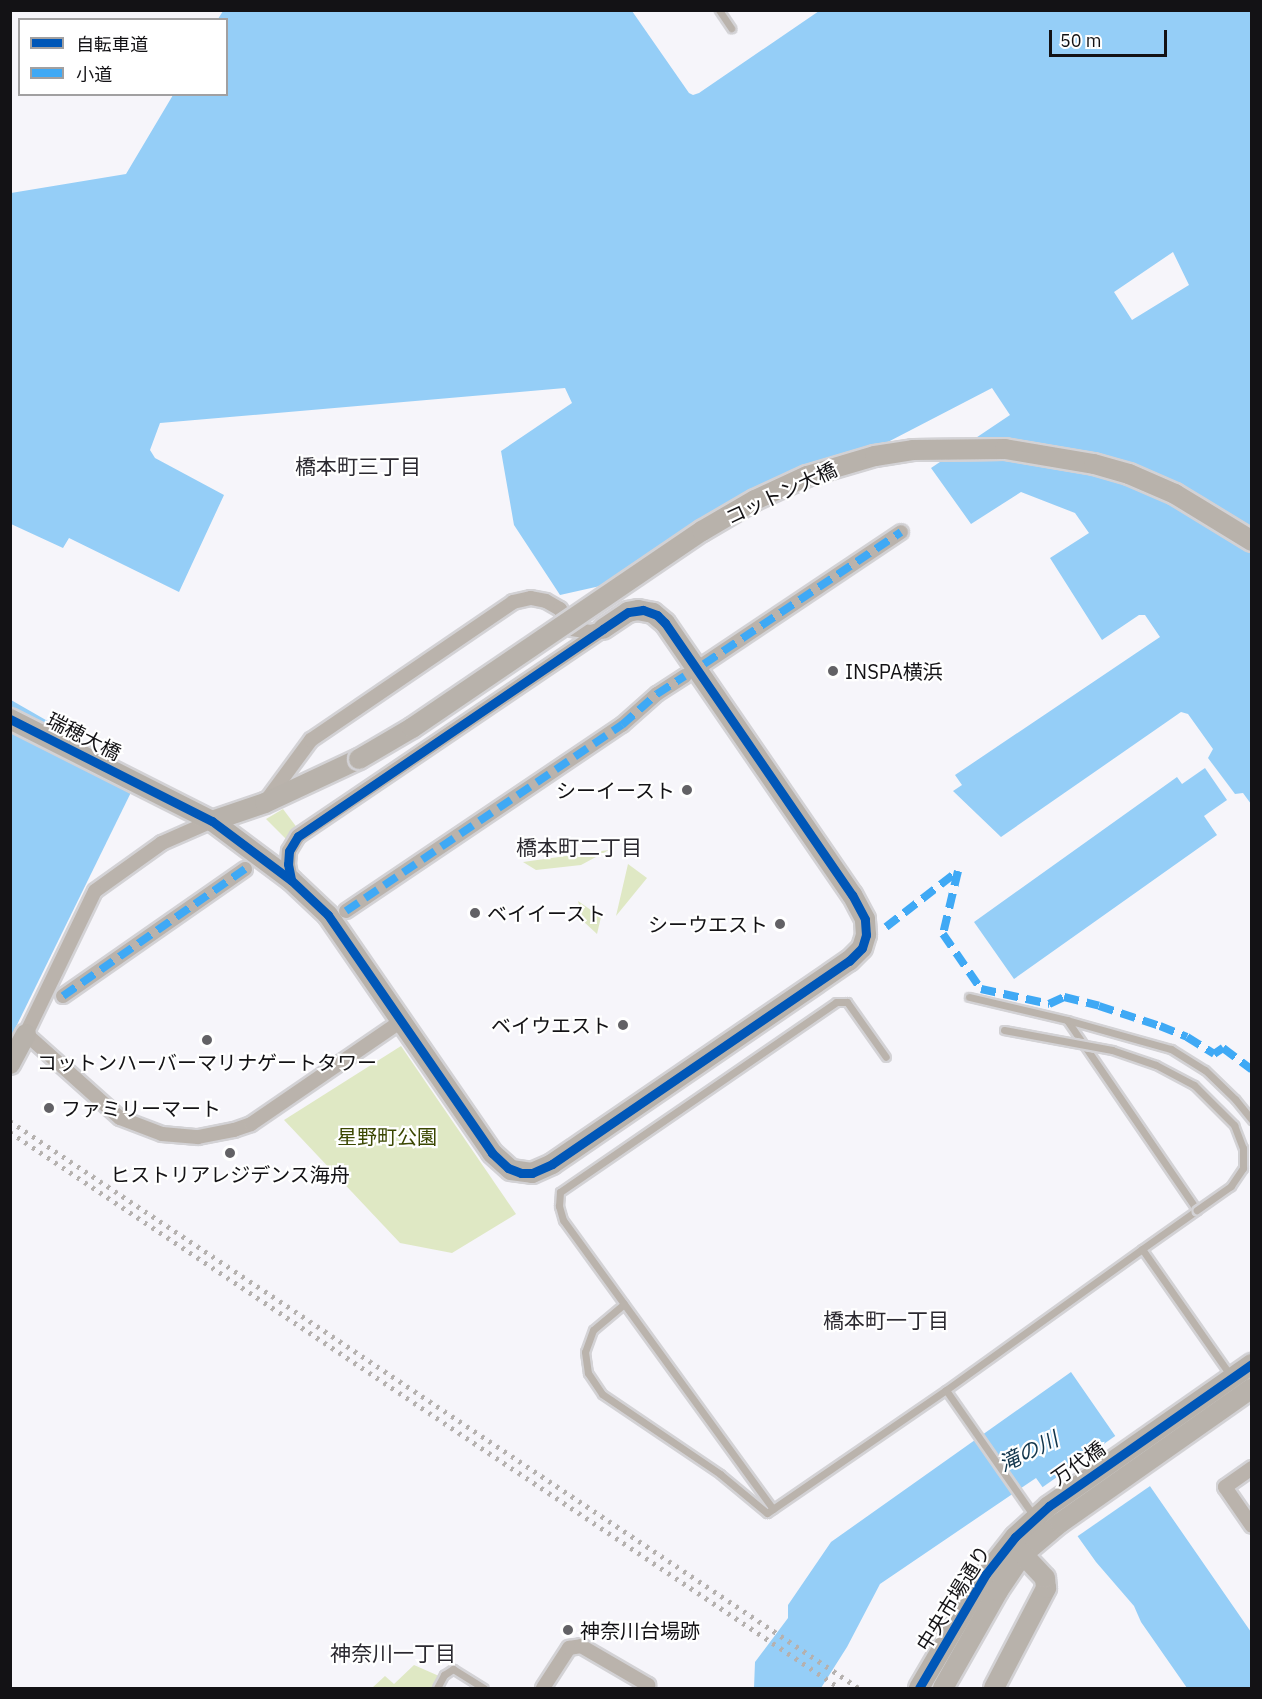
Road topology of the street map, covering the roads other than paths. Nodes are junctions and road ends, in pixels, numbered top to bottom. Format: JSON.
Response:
{"nodes":[{"id":1,"x":719,"y":10,"type":"edge"},
{"id":2,"x":731,"y":28,"type":"dead end"},
{"id":3,"x":901,"y":532,"type":"dead end"},
{"id":4,"x":1251,"y":541,"type":"edge"},
{"id":5,"x":572,"y":629,"type":"junction"},
{"id":6,"x":603,"y":629,"type":"junction"},
{"id":7,"x":563,"y":657,"type":"junction"},
{"id":8,"x":704,"y":664,"type":"dead end"},
{"id":9,"x":686,"y":676,"type":"dead end"},
{"id":10,"x":10,"y":719,"type":"edge"},
{"id":11,"x":265,"y":803,"type":"junction"},
{"id":12,"x":212,"y":821,"type":"junction"},
{"id":13,"x":245,"y":869,"type":"dead end"},
{"id":14,"x":291,"y":880,"type":"junction"},
{"id":15,"x":346,"y":911,"type":"dead end"},
{"id":16,"x":63,"y":996,"type":"dead end"},
{"id":17,"x":969,"y":997,"type":"dead end"},
{"id":18,"x":403,"y":1020,"type":"junction"},
{"id":19,"x":1067,"y":1020,"type":"junction"},
{"id":20,"x":1004,"y":1030,"type":"dead end"},
{"id":21,"x":26,"y":1034,"type":"junction"},
{"id":22,"x":886,"y":1057,"type":"dead end"},
{"id":23,"x":10,"y":1064,"type":"edge"},
{"id":24,"x":1251,"y":1120,"type":"edge"},
{"id":25,"x":1197,"y":1210,"type":"junction"},
{"id":26,"x":1142,"y":1249,"type":"junction"},
{"id":27,"x":624,"y":1304,"type":"junction"},
{"id":28,"x":1251,"y":1364,"type":"edge"},
{"id":29,"x":1233,"y":1378,"type":"junction"},
{"id":30,"x":946,"y":1390,"type":"junction"},
{"id":31,"x":1248,"y":1394,"type":"edge"},
{"id":32,"x":1251,"y":1468,"type":"edge"},
{"id":33,"x":772,"y":1509,"type":"junction"},
{"id":34,"x":1048,"y":1520,"type":"junction"},
{"id":35,"x":1251,"y":1526,"type":"edge"},
{"id":36,"x":1017,"y":1548,"type":"junction"},
{"id":37,"x":437,"y":1689,"type":"edge"},
{"id":38,"x":483,"y":1689,"type":"edge"},
{"id":39,"x":543,"y":1689,"type":"edge"},
{"id":40,"x":646,"y":1689,"type":"edge"},
{"id":41,"x":920,"y":1689,"type":"edge"},
{"id":42,"x":943,"y":1689,"type":"edge"},
{"id":43,"x":994,"y":1689,"type":"edge"}],
"edges":[{"from":1,"to":2,"type":"lane"},
{"from":3,"to":8,"type":"street"},
{"from":4,"to":11,"type":"street","name":"コットン大橋","bridge":true},
{"from":5,"to":6,"type":"street"},
{"from":5,"to":7,"type":"street"},
{"from":5,"to":11,"type":"street"},
{"from":6,"to":7,"type":"street"},
{"from":6,"to":18,"type":"street","name":"瑞穂大橋"},
{"from":7,"to":14,"type":"street"},
{"from":9,"to":15,"type":"street"},
{"from":10,"to":12,"type":"street","name":"瑞穂大橋"},
{"from":11,"to":12,"type":"street","name":"コットン大橋"},
{"from":12,"to":14,"type":"street","name":"瑞穂大橋"},
{"from":12,"to":21,"type":"street"},
{"from":13,"to":16,"type":"street"},
{"from":14,"to":18,"type":"street","name":"瑞穂大橋"},
{"from":17,"to":19,"type":"lane"},
{"from":18,"to":21,"type":"street"},
{"from":19,"to":24,"type":"lane"},
{"from":19,"to":25,"type":"lane"},
{"from":20,"to":25,"type":"lane","bridge":true},
{"from":21,"to":23,"type":"street"},
{"from":22,"to":27,"type":"lane"},
{"from":25,"to":26,"type":"lane"},
{"from":26,"to":29,"type":"lane"},
{"from":26,"to":30,"type":"lane"},
{"from":27,"to":33,"type":"lane"},
{"from":27,"to":33,"type":"lane"},
{"from":28,"to":29,"type":"street"},
{"from":29,"to":31,"type":"lane"},
{"from":29,"to":34,"type":"street","name":"万代橋"},
{"from":30,"to":33,"type":"lane"},
{"from":30,"to":34,"type":"lane"},
{"from":31,"to":34,"type":"street","name":"万代橋"},
{"from":32,"to":35,"type":"street"},
{"from":34,"to":36,"type":"street","name":"中央市場通り"},
{"from":36,"to":41,"type":"street","name":"中央市場通り"},
{"from":36,"to":42,"type":"street","name":"中央市場通り"},
{"from":36,"to":43,"type":"street"},
{"from":37,"to":38,"type":"lane"},
{"from":39,"to":40,"type":"street"}]}
